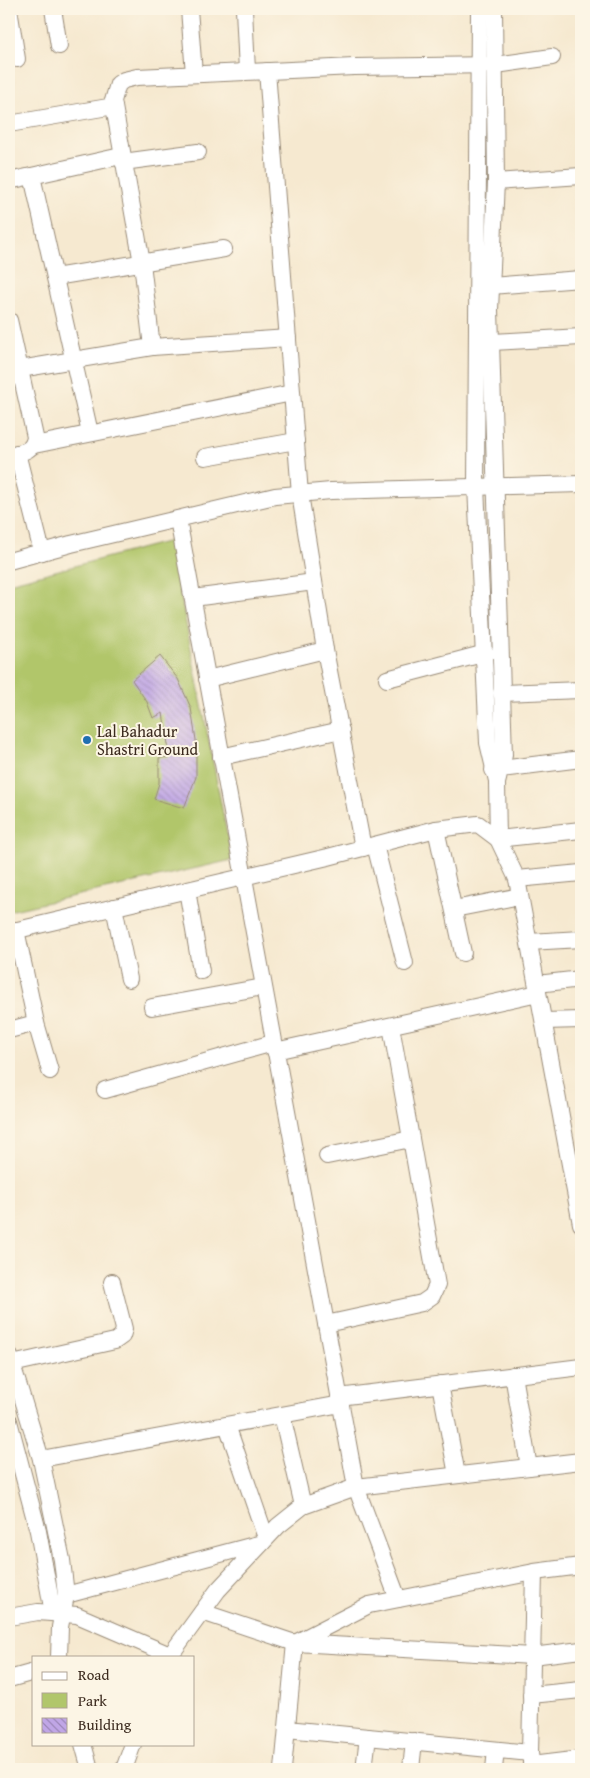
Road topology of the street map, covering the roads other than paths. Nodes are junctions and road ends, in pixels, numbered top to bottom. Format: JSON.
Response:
{"nodes":[{"id":1,"x":9,"y":9,"type":"edge"},
{"id":2,"x":53,"y":9,"type":"edge"},
{"id":3,"x":189,"y":9,"type":"edge"},
{"id":4,"x":244,"y":9,"type":"edge"},
{"id":5,"x":478,"y":9,"type":"edge"},
{"id":6,"x":494,"y":9,"type":"edge"},
{"id":7,"x":59,"y":46,"type":"dead end"},
{"id":8,"x":552,"y":57,"type":"dead end"},
{"id":9,"x":17,"y":58,"type":"dead end"},
{"id":10,"x":478,"y":65,"type":"junction"},
{"id":11,"x":496,"y":65,"type":"junction"},
{"id":12,"x":267,"y":70,"type":"junction"},
{"id":13,"x":247,"y":71,"type":"junction"},
{"id":14,"x":194,"y":74,"type":"junction"},
{"id":15,"x":114,"y":106,"type":"junction"},
{"id":16,"x":9,"y":124,"type":"edge"},
{"id":17,"x":198,"y":152,"type":"dead end"},
{"id":18,"x":122,"y":159,"type":"junction"},
{"id":19,"x":32,"y":176,"type":"junction"},
{"id":20,"x":581,"y":176,"type":"edge"},
{"id":21,"x":9,"y":181,"type":"edge"},
{"id":22,"x":496,"y":182,"type":"junction"},
{"id":23,"x":224,"y":249,"type":"dead end"},
{"id":24,"x":142,"y":262,"type":"junction"},
{"id":25,"x":55,"y":277,"type":"junction"},
{"id":26,"x":581,"y":279,"type":"edge"},
{"id":27,"x":491,"y":286,"type":"junction"},
{"id":28,"x":9,"y":320,"type":"edge"},
{"id":29,"x":581,"y":337,"type":"edge"},
{"id":30,"x":288,"y":338,"type":"junction"},
{"id":31,"x":492,"y":342,"type":"junction"},
{"id":32,"x":152,"y":347,"type":"junction"},
{"id":33,"x":74,"y":361,"type":"junction"},
{"id":34,"x":20,"y":370,"type":"junction"},
{"id":35,"x":292,"y":393,"type":"junction"},
{"id":36,"x":90,"y":433,"type":"junction"},
{"id":37,"x":296,"y":441,"type":"junction"},
{"id":38,"x":34,"y":445,"type":"junction"},
{"id":39,"x":13,"y":454,"type":"edge"},
{"id":40,"x":205,"y":457,"type":"dead end"},
{"id":41,"x":581,"y":484,"type":"edge"},
{"id":42,"x":495,"y":485,"type":"junction"},
{"id":43,"x":476,"y":486,"type":"junction"},
{"id":44,"x":300,"y":494,"type":"junction"},
{"id":45,"x":178,"y":519,"type":"junction"},
{"id":46,"x":42,"y":552,"type":"junction"},
{"id":47,"x":9,"y":562,"type":"edge"},
{"id":48,"x":314,"y":582,"type":"junction"},
{"id":49,"x":193,"y":598,"type":"junction"},
{"id":50,"x":326,"y":650,"type":"junction"},
{"id":51,"x":486,"y":653,"type":"junction"},
{"id":52,"x":207,"y":679,"type":"junction"},
{"id":53,"x":387,"y":679,"type":"dead end"},
{"id":54,"x":581,"y":690,"type":"edge"},
{"id":55,"x":501,"y":693,"type":"junction"},
{"id":56,"x":341,"y":730,"type":"junction"},
{"id":57,"x":221,"y":757,"type":"junction"},
{"id":58,"x":581,"y":759,"type":"edge"},
{"id":59,"x":497,"y":774,"type":"junction"},
{"id":60,"x":436,"y":829,"type":"junction"},
{"id":61,"x":581,"y":830,"type":"edge"},
{"id":62,"x":498,"y":839,"type":"junction"},
{"id":63,"x":369,"y":846,"type":"junction"},
{"id":64,"x":581,"y":873,"type":"edge"},
{"id":65,"x":242,"y":877,"type":"junction"},
{"id":66,"x":517,"y":879,"type":"junction"},
{"id":67,"x":187,"y":890,"type":"junction"},
{"id":68,"x":520,"y":896,"type":"junction"},
{"id":69,"x":114,"y":907,"type":"junction"},
{"id":70,"x":454,"y":909,"type":"junction"},
{"id":71,"x":12,"y":931,"type":"edge"},
{"id":72,"x":581,"y":939,"type":"edge"},
{"id":73,"x":529,"y":942,"type":"junction"},
{"id":74,"x":463,"y":953,"type":"dead end"},
{"id":75,"x":405,"y":963,"type":"dead end"},
{"id":76,"x":201,"y":971,"type":"dead end"},
{"id":77,"x":129,"y":979,"type":"dead end"},
{"id":78,"x":581,"y":979,"type":"edge"},
{"id":79,"x":263,"y":987,"type":"junction"},
{"id":80,"x":538,"y":988,"type":"junction"},
{"id":81,"x":152,"y":1007,"type":"dead end"},
{"id":82,"x":581,"y":1020,"type":"edge"},
{"id":83,"x":544,"y":1021,"type":"junction"},
{"id":84,"x":36,"y":1023,"type":"junction"},
{"id":85,"x":391,"y":1026,"type":"junction"},
{"id":86,"x":9,"y":1030,"type":"edge"},
{"id":87,"x":274,"y":1047,"type":"junction"},
{"id":88,"x":50,"y":1071,"type":"dead end"},
{"id":89,"x":105,"y":1090,"type":"dead end"},
{"id":90,"x":411,"y":1139,"type":"junction"},
{"id":91,"x":327,"y":1156,"type":"dead end"},
{"id":92,"x":581,"y":1224,"type":"edge"},
{"id":93,"x":112,"y":1282,"type":"dead end"},
{"id":94,"x":326,"y":1324,"type":"junction"},
{"id":95,"x":11,"y":1359,"type":"edge"},
{"id":96,"x":581,"y":1367,"type":"edge"},
{"id":97,"x":513,"y":1375,"type":"junction"},
{"id":98,"x":440,"y":1384,"type":"junction"},
{"id":99,"x":340,"y":1400,"type":"junction"},
{"id":100,"x":25,"y":1406,"type":"junction"},
{"id":101,"x":9,"y":1412,"type":"edge"},
{"id":102,"x":282,"y":1415,"type":"junction"},
{"id":103,"x":9,"y":1421,"type":"edge"},
{"id":104,"x":227,"y":1425,"type":"junction"},
{"id":105,"x":41,"y":1459,"type":"junction"},
{"id":106,"x":581,"y":1461,"type":"edge"},
{"id":107,"x":529,"y":1467,"type":"junction"},
{"id":108,"x":457,"y":1475,"type":"junction"},
{"id":109,"x":356,"y":1487,"type":"junction"},
{"id":110,"x":303,"y":1506,"type":"junction"},
{"id":111,"x":264,"y":1540,"type":"junction"},
{"id":112,"x":581,"y":1566,"type":"edge"},
{"id":113,"x":534,"y":1572,"type":"junction"},
{"id":114,"x":66,"y":1595,"type":"junction"},
{"id":115,"x":398,"y":1599,"type":"junction"},
{"id":116,"x":202,"y":1612,"type":"junction"},
{"id":117,"x":58,"y":1613,"type":"junction"},
{"id":118,"x":9,"y":1617,"type":"edge"},
{"id":119,"x":295,"y":1643,"type":"junction"},
{"id":120,"x":581,"y":1650,"type":"edge"},
{"id":121,"x":59,"y":1656,"type":"edge"},
{"id":122,"x":169,"y":1656,"type":"edge"},
{"id":123,"x":532,"y":1656,"type":"junction"},
{"id":124,"x":32,"y":1673,"type":"edge"},
{"id":125,"x":9,"y":1679,"type":"edge"},
{"id":126,"x":581,"y":1690,"type":"edge"},
{"id":127,"x":531,"y":1695,"type":"junction"},
{"id":128,"x":287,"y":1729,"type":"junction"},
{"id":129,"x":368,"y":1737,"type":"junction"},
{"id":130,"x":414,"y":1742,"type":"junction"},
{"id":131,"x":84,"y":1746,"type":"edge"},
{"id":132,"x":132,"y":1746,"type":"edge"},
{"id":133,"x":496,"y":1750,"type":"junction"},
{"id":134,"x":581,"y":1758,"type":"edge"},
{"id":135,"x":531,"y":1763,"type":"edge"},
{"id":136,"x":90,"y":1769,"type":"edge"},
{"id":137,"x":124,"y":1769,"type":"edge"},
{"id":138,"x":283,"y":1769,"type":"edge"},
{"id":139,"x":364,"y":1769,"type":"edge"},
{"id":140,"x":411,"y":1769,"type":"edge"},
{"id":141,"x":494,"y":1769,"type":"edge"}],
"edges":[{"from":1,"to":9,"type":"street"},
{"from":2,"to":7,"type":"street"},
{"from":3,"to":14,"type":"street"},
{"from":4,"to":13,"type":"street"},
{"from":5,"to":10,"type":"street"},
{"from":6,"to":11,"type":"street"},
{"from":8,"to":11,"type":"street"},
{"from":10,"to":11,"type":"street"},
{"from":10,"to":12,"type":"street"},
{"from":10,"to":43,"type":"street"},
{"from":11,"to":22,"type":"street"},
{"from":12,"to":13,"type":"street"},
{"from":12,"to":30,"type":"street"},
{"from":13,"to":14,"type":"street"},
{"from":14,"to":15,"type":"street"},
{"from":15,"to":16,"type":"street"},
{"from":15,"to":18,"type":"street"},
{"from":17,"to":18,"type":"street"},
{"from":18,"to":19,"type":"street"},
{"from":18,"to":24,"type":"street"},
{"from":19,"to":21,"type":"street"},
{"from":19,"to":25,"type":"street"},
{"from":20,"to":22,"type":"street"},
{"from":22,"to":27,"type":"street"},
{"from":23,"to":24,"type":"street"},
{"from":24,"to":25,"type":"street"},
{"from":24,"to":32,"type":"street"},
{"from":25,"to":33,"type":"street"},
{"from":26,"to":27,"type":"street"},
{"from":27,"to":31,"type":"street"},
{"from":28,"to":34,"type":"street"},
{"from":29,"to":31,"type":"street"},
{"from":30,"to":32,"type":"street"},
{"from":30,"to":35,"type":"street"},
{"from":31,"to":42,"type":"street"},
{"from":32,"to":33,"type":"street"},
{"from":33,"to":34,"type":"street"},
{"from":33,"to":36,"type":"street"},
{"from":34,"to":38,"type":"street"},
{"from":35,"to":36,"type":"street"},
{"from":35,"to":37,"type":"street"},
{"from":36,"to":38,"type":"street"},
{"from":37,"to":40,"type":"street"},
{"from":37,"to":44,"type":"street"},
{"from":38,"to":39,"type":"street"},
{"from":39,"to":46,"type":"street"},
{"from":41,"to":42,"type":"street"},
{"from":42,"to":43,"type":"street"},
{"from":42,"to":55,"type":"street"},
{"from":43,"to":44,"type":"street"},
{"from":43,"to":51,"type":"street"},
{"from":44,"to":45,"type":"street"},
{"from":44,"to":48,"type":"street"},
{"from":45,"to":46,"type":"street"},
{"from":45,"to":49,"type":"street"},
{"from":46,"to":47,"type":"street"},
{"from":48,"to":49,"type":"street"},
{"from":48,"to":50,"type":"street"},
{"from":49,"to":52,"type":"street"},
{"from":50,"to":52,"type":"street"},
{"from":50,"to":56,"type":"street"},
{"from":51,"to":53,"type":"street"},
{"from":51,"to":59,"type":"street"},
{"from":52,"to":57,"type":"street"},
{"from":54,"to":55,"type":"street"},
{"from":55,"to":59,"type":"street"},
{"from":56,"to":57,"type":"street"},
{"from":56,"to":63,"type":"street"},
{"from":57,"to":65,"type":"street"},
{"from":58,"to":59,"type":"street"},
{"from":59,"to":62,"type":"street"},
{"from":60,"to":62,"type":"street"},
{"from":60,"to":63,"type":"street"},
{"from":60,"to":70,"type":"street"},
{"from":61,"to":62,"type":"street"},
{"from":62,"to":66,"type":"street"},
{"from":63,"to":65,"type":"street"},
{"from":63,"to":75,"type":"street"},
{"from":64,"to":66,"type":"street"},
{"from":65,"to":67,"type":"street"},
{"from":65,"to":79,"type":"street"},
{"from":66,"to":68,"type":"street"},
{"from":67,"to":69,"type":"street"},
{"from":67,"to":76,"type":"street"},
{"from":68,"to":70,"type":"street"},
{"from":68,"to":73,"type":"street"},
{"from":69,"to":71,"type":"street"},
{"from":69,"to":77,"type":"street"},
{"from":70,"to":74,"type":"street"},
{"from":71,"to":84,"type":"street"},
{"from":72,"to":73,"type":"street"},
{"from":73,"to":80,"type":"street"},
{"from":78,"to":80,"type":"street"},
{"from":79,"to":81,"type":"street"},
{"from":79,"to":87,"type":"street"},
{"from":80,"to":83,"type":"street"},
{"from":80,"to":85,"type":"street"},
{"from":82,"to":83,"type":"street"},
{"from":83,"to":92,"type":"street"},
{"from":84,"to":86,"type":"street"},
{"from":84,"to":88,"type":"street"},
{"from":85,"to":87,"type":"street"},
{"from":85,"to":90,"type":"street"},
{"from":87,"to":89,"type":"street"},
{"from":87,"to":94,"type":"street"},
{"from":90,"to":91,"type":"street"},
{"from":90,"to":94,"type":"street"},
{"from":93,"to":95,"type":"street"},
{"from":94,"to":99,"type":"street"},
{"from":95,"to":100,"type":"street"},
{"from":96,"to":97,"type":"street"},
{"from":97,"to":98,"type":"street"},
{"from":97,"to":107,"type":"street"},
{"from":98,"to":99,"type":"street"},
{"from":98,"to":108,"type":"street"},
{"from":99,"to":102,"type":"street"},
{"from":99,"to":109,"type":"street"},
{"from":100,"to":101,"type":"street"},
{"from":100,"to":105,"type":"street"},
{"from":102,"to":104,"type":"street"},
{"from":102,"to":110,"type":"street"},
{"from":103,"to":117,"type":"street"},
{"from":104,"to":105,"type":"street"},
{"from":104,"to":111,"type":"street"},
{"from":105,"to":114,"type":"street"},
{"from":106,"to":107,"type":"street"},
{"from":107,"to":108,"type":"street"},
{"from":108,"to":109,"type":"street"},
{"from":109,"to":110,"type":"street"},
{"from":109,"to":115,"type":"street"},
{"from":110,"to":111,"type":"street"},
{"from":111,"to":114,"type":"street"},
{"from":111,"to":116,"type":"street"},
{"from":112,"to":113,"type":"street"},
{"from":113,"to":115,"type":"street"},
{"from":113,"to":123,"type":"street"},
{"from":114,"to":117,"type":"street"},
{"from":115,"to":119,"type":"street"},
{"from":116,"to":119,"type":"street"},
{"from":116,"to":122,"type":"street"},
{"from":117,"to":118,"type":"street"},
{"from":117,"to":121,"type":"street"},
{"from":117,"to":122,"type":"street"},
{"from":119,"to":123,"type":"street"},
{"from":119,"to":128,"type":"street"},
{"from":120,"to":123,"type":"street"},
{"from":123,"to":127,"type":"street"},
{"from":124,"to":125,"type":"street"},
{"from":126,"to":127,"type":"street"},
{"from":127,"to":135,"type":"street"},
{"from":128,"to":129,"type":"street"},
{"from":128,"to":138,"type":"street"},
{"from":129,"to":130,"type":"street"},
{"from":129,"to":139,"type":"street"},
{"from":130,"to":133,"type":"street"},
{"from":130,"to":140,"type":"street"},
{"from":131,"to":136,"type":"street"},
{"from":132,"to":137,"type":"street"},
{"from":133,"to":135,"type":"street"},
{"from":133,"to":141,"type":"street"},
{"from":134,"to":135,"type":"street"}]}
